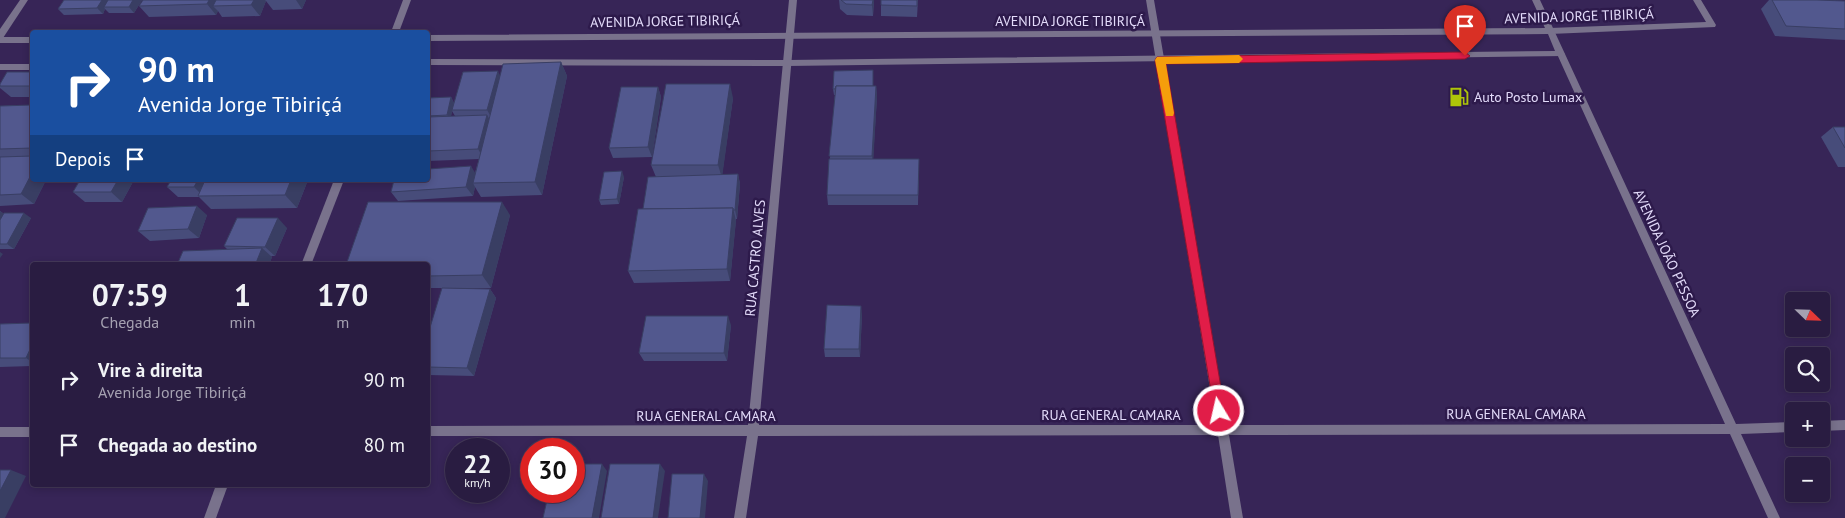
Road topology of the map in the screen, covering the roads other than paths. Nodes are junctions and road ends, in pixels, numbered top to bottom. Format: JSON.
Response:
{"nodes":[{"id":1,"x":24,"y":0,"type":"edge"},
{"id":2,"x":407,"y":0,"type":"edge"},
{"id":3,"x":793,"y":0,"type":"edge"},
{"id":4,"x":1150,"y":0,"type":"edge"},
{"id":5,"x":1536,"y":0,"type":"edge"},
{"id":6,"x":1697,"y":0,"type":"edge"},
{"id":7,"x":396,"y":30,"type":"edge"},
{"id":8,"x":1550,"y":32,"type":"junction"},
{"id":9,"x":790,"y":34,"type":"junction"},
{"id":10,"x":1156,"y":34,"type":"junction"},
{"id":11,"x":0,"y":36,"type":"edge"},
{"id":12,"x":430,"y":38,"type":"edge"},
{"id":13,"x":0,"y":40,"type":"edge"},
{"id":14,"x":30,"y":40,"type":"edge"},
{"id":15,"x":1561,"y":54,"type":"junction"},
{"id":16,"x":1160,"y":60,"type":"junction"},
{"id":17,"x":430,"y":62,"type":"edge"},
{"id":18,"x":787,"y":63,"type":"junction"},
{"id":19,"x":0,"y":67,"type":"edge"},
{"id":20,"x":30,"y":67,"type":"edge"},
{"id":21,"x":338,"y":182,"type":"edge"},
{"id":22,"x":307,"y":262,"type":"edge"},
{"id":23,"x":1845,"y":425,"type":"edge"},
{"id":24,"x":1830,"y":426,"type":"edge"},
{"id":25,"x":1785,"y":427,"type":"edge"},
{"id":26,"x":1733,"y":429,"type":"junction"},
{"id":27,"x":753,"y":430,"type":"junction"},
{"id":28,"x":1222,"y":430,"type":"junction"},
{"id":29,"x":430,"y":431,"type":"edge"},
{"id":30,"x":0,"y":432,"type":"edge"},
{"id":31,"x":30,"y":432,"type":"edge"},
{"id":32,"x":221,"y":487,"type":"edge"},
{"id":33,"x":210,"y":518,"type":"edge"},
{"id":34,"x":740,"y":518,"type":"edge"},
{"id":35,"x":1237,"y":518,"type":"edge"},
{"id":36,"x":1774,"y":518,"type":"edge"}],
"edges":[{"from":1,"to":11,"type":"street"},
{"from":2,"to":7,"type":"street"},
{"from":3,"to":9,"type":"street","name":"RUA CASTRO ALVES"},
{"from":4,"to":10,"type":"street"},
{"from":5,"to":8,"type":"street","name":"AVENIDA JOÃO PESSOA"},
{"from":6,"to":8,"type":"street","name":"AVENIDA JORGE TIBIRIÇÁ"},
{"from":8,"to":10,"type":"street","name":"AVENIDA JORGE TIBIRIÇÁ"},
{"from":8,"to":15,"type":"street","name":"AVENIDA JOÃO PESSOA"},
{"from":9,"to":10,"type":"street","name":"AVENIDA JORGE TIBIRIÇÁ"},
{"from":9,"to":12,"type":"street","name":"AVENIDA JORGE TIBIRIÇÁ"},
{"from":9,"to":18,"type":"street","name":"RUA CASTRO ALVES"},
{"from":10,"to":16,"type":"street"},
{"from":13,"to":14,"type":"street"},
{"from":15,"to":16,"type":"street"},
{"from":15,"to":26,"type":"street","name":"AVENIDA JOÃO PESSOA"},
{"from":16,"to":18,"type":"street"},
{"from":16,"to":28,"type":"street"},
{"from":17,"to":18,"type":"street"},
{"from":18,"to":27,"type":"street","name":"RUA CASTRO ALVES"},
{"from":19,"to":20,"type":"street"},
{"from":21,"to":22,"type":"street"},
{"from":23,"to":24,"type":"street"},
{"from":25,"to":26,"type":"street","name":"RUA GENERAL CAMARA"},
{"from":26,"to":28,"type":"street","name":"RUA GENERAL CAMARA"},
{"from":26,"to":36,"type":"street","name":"AVENIDA JOÃO PESSOA"},
{"from":27,"to":28,"type":"street","name":"RUA GENERAL CAMARA"},
{"from":27,"to":29,"type":"street","name":"RUA GENERAL CAMARA"},
{"from":27,"to":34,"type":"street","name":"RUA CASTRO ALVES"},
{"from":28,"to":35,"type":"street"},
{"from":30,"to":31,"type":"street"},
{"from":32,"to":33,"type":"street"}]}
